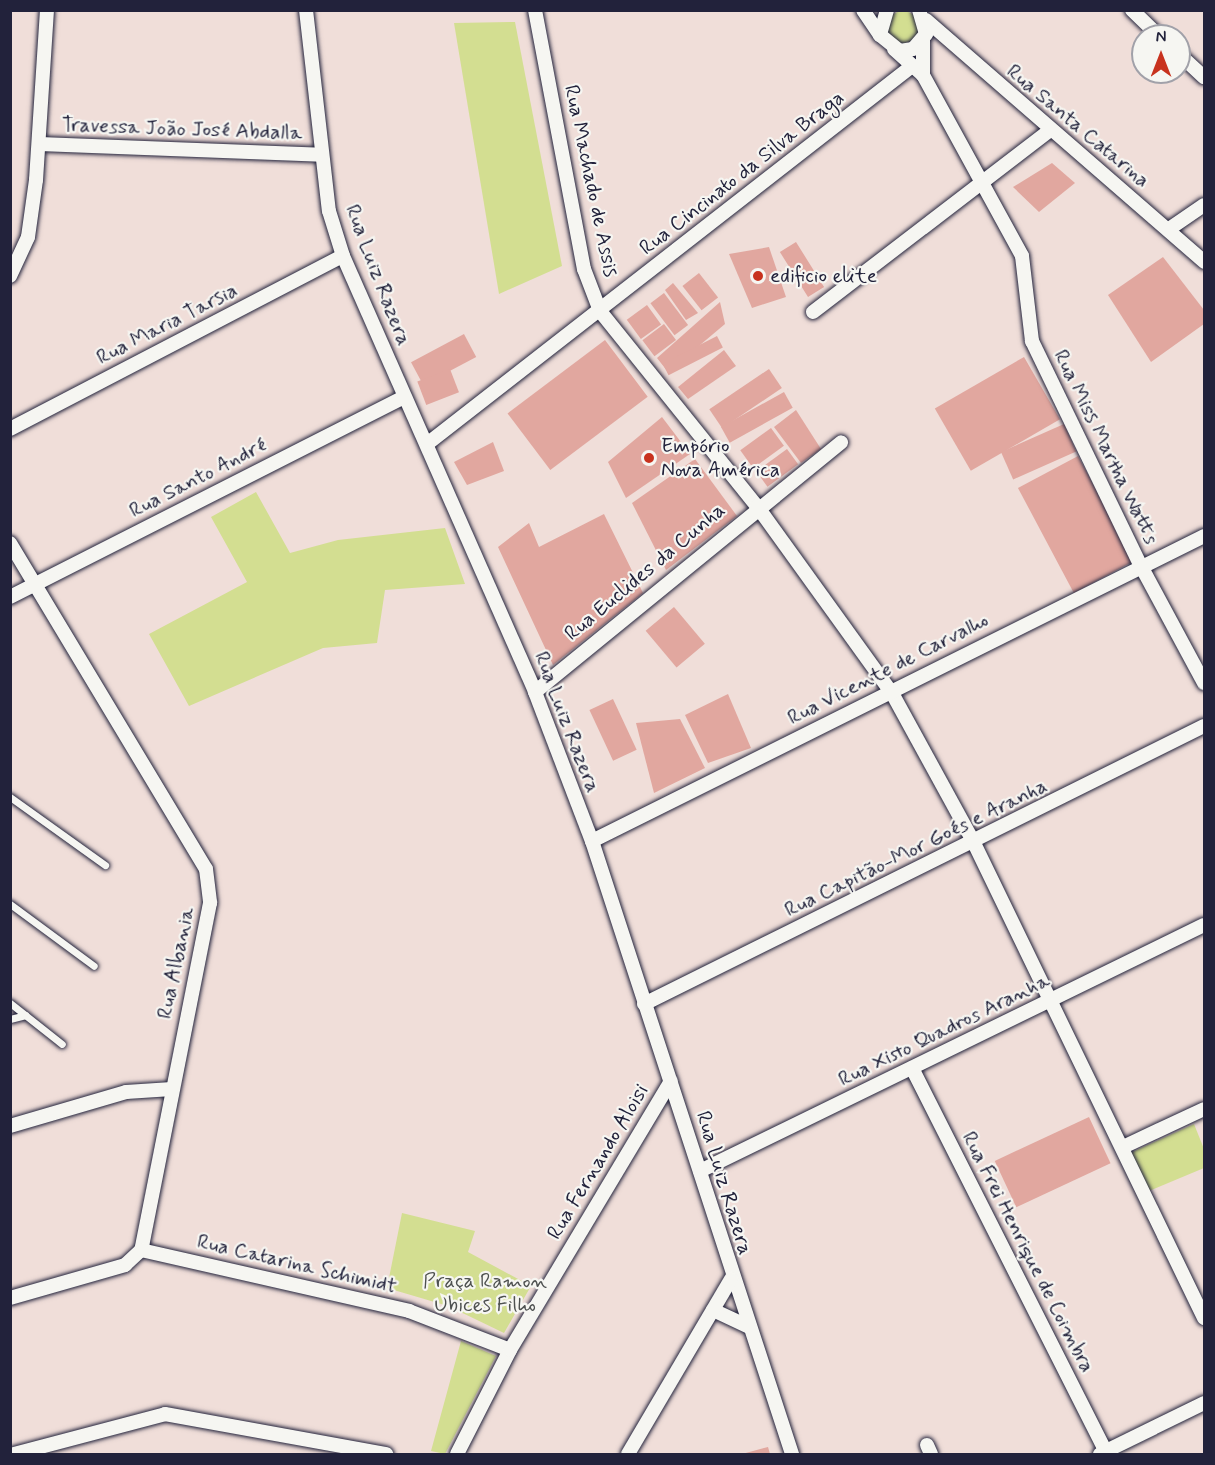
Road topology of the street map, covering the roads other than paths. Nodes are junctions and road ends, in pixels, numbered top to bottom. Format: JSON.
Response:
{"nodes":[{"id":1,"x":47,"y":10,"type":"edge"},
{"id":2,"x":306,"y":10,"type":"edge"},
{"id":3,"x":535,"y":10,"type":"edge"},
{"id":4,"x":863,"y":10,"type":"edge"},
{"id":5,"x":887,"y":10,"type":"edge"},
{"id":6,"x":1132,"y":10,"type":"edge"},
{"id":7,"x":922,"y":15,"type":"edge"},
{"id":8,"x":1147,"y":24,"type":"edge"},
{"id":9,"x":880,"y":35,"type":"junction"},
{"id":10,"x":923,"y":40,"type":"junction"},
{"id":11,"x":894,"y":50,"type":"junction"},
{"id":12,"x":1191,"y":65,"type":"edge"},
{"id":13,"x":918,"y":71,"type":"junction"},
{"id":14,"x":1204,"y":77,"type":"edge"},
{"id":15,"x":1049,"y":131,"type":"junction"},
{"id":16,"x":40,"y":144,"type":"junction"},
{"id":17,"x":321,"y":155,"type":"junction"},
{"id":18,"x":979,"y":181,"type":"junction"},
{"id":19,"x":1204,"y":205,"type":"edge"},
{"id":20,"x":1169,"y":229,"type":"junction"},
{"id":21,"x":343,"y":256,"type":"junction"},
{"id":22,"x":1204,"y":262,"type":"edge"},
{"id":23,"x":10,"y":276,"type":"edge"},
{"id":24,"x":600,"y":311,"type":"junction"},
{"id":25,"x":813,"y":312,"type":"dead end"},
{"id":26,"x":404,"y":398,"type":"junction"},
{"id":27,"x":10,"y":429,"type":"edge"},
{"id":28,"x":841,"y":442,"type":"dead end"},
{"id":29,"x":427,"y":444,"type":"junction"},
{"id":30,"x":758,"y":506,"type":"junction"},
{"id":31,"x":1204,"y":536,"type":"edge"},
{"id":32,"x":10,"y":543,"type":"edge"},
{"id":33,"x":1141,"y":566,"type":"junction"},
{"id":34,"x":33,"y":585,"type":"junction"},
{"id":35,"x":10,"y":597,"type":"edge"},
{"id":36,"x":1204,"y":683,"type":"edge"},
{"id":37,"x":535,"y":692,"type":"junction"},
{"id":38,"x":892,"y":693,"type":"junction"},
{"id":39,"x":1204,"y":726,"type":"edge"},
{"id":40,"x":10,"y":797,"type":"edge"},
{"id":41,"x":591,"y":841,"type":"junction"},
{"id":42,"x":974,"y":843,"type":"junction"},
{"id":43,"x":105,"y":865,"type":"dead end"},
{"id":44,"x":10,"y":904,"type":"edge"},
{"id":45,"x":1204,"y":925,"type":"edge"},
{"id":46,"x":94,"y":966,"type":"dead end"},
{"id":47,"x":1052,"y":1002,"type":"junction"},
{"id":48,"x":10,"y":1003,"type":"edge"},
{"id":49,"x":644,"y":1004,"type":"junction"},
{"id":50,"x":26,"y":1015,"type":"junction"},
{"id":51,"x":10,"y":1019,"type":"edge"},
{"id":52,"x":62,"y":1044,"type":"dead end"},
{"id":53,"x":912,"y":1068,"type":"junction"},
{"id":54,"x":671,"y":1082,"type":"junction"},
{"id":55,"x":172,"y":1089,"type":"junction"},
{"id":56,"x":1203,"y":1115,"type":"edge"},
{"id":57,"x":10,"y":1126,"type":"edge"},
{"id":58,"x":1123,"y":1147,"type":"junction"},
{"id":59,"x":700,"y":1171,"type":"junction"},
{"id":60,"x":141,"y":1250,"type":"junction"},
{"id":61,"x":731,"y":1279,"type":"junction"},
{"id":62,"x":10,"y":1298,"type":"edge"},
{"id":63,"x":713,"y":1310,"type":"junction"},
{"id":64,"x":1204,"y":1318,"type":"edge"},
{"id":65,"x":747,"y":1326,"type":"junction"},
{"id":66,"x":510,"y":1350,"type":"junction"},
{"id":67,"x":1204,"y":1403,"type":"edge"},
{"id":68,"x":1104,"y":1454,"type":"edge"},
{"id":69,"x":14,"y":1455,"type":"edge"},
{"id":70,"x":386,"y":1455,"type":"edge"},
{"id":71,"x":457,"y":1455,"type":"edge"},
{"id":72,"x":628,"y":1455,"type":"edge"},
{"id":73,"x":792,"y":1455,"type":"edge"}],
"edges":[{"from":1,"to":16,"type":"street"},
{"from":2,"to":17,"type":"street","name":"Rua Luiz Razera"},
{"from":3,"to":24,"type":"street","name":"Rua Machado de Assis"},
{"from":4,"to":9,"type":"street"},
{"from":5,"to":9,"type":"street"},
{"from":6,"to":8,"type":"street"},
{"from":7,"to":10,"type":"street"},
{"from":7,"to":15,"type":"street","name":"Rua Santa Catarina"},
{"from":9,"to":11,"type":"street"},
{"from":10,"to":11,"type":"street"},
{"from":10,"to":13,"type":"street"},
{"from":11,"to":13,"type":"street"},
{"from":12,"to":14,"type":"street"},
{"from":13,"to":18,"type":"street","name":"Rua Miss Martha Watts"},
{"from":13,"to":24,"type":"street","name":"Rua Cincinato da Silva Braga"},
{"from":15,"to":18,"type":"street"},
{"from":15,"to":20,"type":"street","name":"Rua Santa Catarina"},
{"from":16,"to":17,"type":"street","name":"Travessa João José Abdalla"},
{"from":16,"to":23,"type":"street"},
{"from":17,"to":21,"type":"street","name":"Rua Luiz Razera"},
{"from":18,"to":25,"type":"street"},
{"from":18,"to":33,"type":"street","name":"Rua Miss Martha Watts"},
{"from":19,"to":20,"type":"street"},
{"from":20,"to":22,"type":"street","name":"Rua Santa Catarina"},
{"from":21,"to":26,"type":"street","name":"Rua Luiz Razera"},
{"from":21,"to":27,"type":"street","name":"Rua Maria Tarsia"},
{"from":24,"to":29,"type":"street","name":"Rua Cincinato da Silva Braga"},
{"from":24,"to":30,"type":"street","name":"Rua Machado de Assis"},
{"from":26,"to":29,"type":"street","name":"Rua Luiz Razera"},
{"from":26,"to":34,"type":"street","name":"Rua Santo André"},
{"from":28,"to":30,"type":"street","name":"Rua Euclides da Cunha"},
{"from":29,"to":37,"type":"street","name":"Rua Luiz Razera"},
{"from":30,"to":37,"type":"street","name":"Rua Euclides da Cunha"},
{"from":30,"to":38,"type":"street","name":"Rua Machado de Assis"},
{"from":31,"to":33,"type":"street","name":"Rua Vicente de Carvalho"},
{"from":32,"to":34,"type":"street","name":"Rua Albania"},
{"from":33,"to":36,"type":"street","name":"Rua Miss Martha Watts"},
{"from":33,"to":38,"type":"street","name":"Rua Vicente de Carvalho"},
{"from":34,"to":35,"type":"street","name":"Rua Santo André"},
{"from":34,"to":55,"type":"street","name":"Rua Albania"},
{"from":37,"to":41,"type":"street","name":"Rua Luiz Razera"},
{"from":38,"to":41,"type":"street","name":"Rua Vicente de Carvalho"},
{"from":38,"to":42,"type":"street","name":"Rua Machado de Assis"},
{"from":39,"to":42,"type":"street","name":"Rua Capitão-Mor Goés e Aranha"},
{"from":40,"to":43,"type":"lane"},
{"from":41,"to":49,"type":"street","name":"Rua Luiz Razera"},
{"from":42,"to":47,"type":"street","name":"Rua Machado de Assis"},
{"from":42,"to":49,"type":"street","name":"Rua Capitão-Mor Goés e Aranha"},
{"from":44,"to":46,"type":"lane"},
{"from":45,"to":47,"type":"street","name":"Rua Xisto Quadros Aranha"},
{"from":47,"to":53,"type":"street","name":"Rua Xisto Quadros Aranha"},
{"from":47,"to":58,"type":"street","name":"Rua Machado de Assis"},
{"from":48,"to":50,"type":"lane"},
{"from":49,"to":54,"type":"street","name":"Rua Luiz Razera"},
{"from":50,"to":51,"type":"lane"},
{"from":50,"to":52,"type":"lane"},
{"from":53,"to":59,"type":"street","name":"Rua Xisto Quadros Aranha"},
{"from":53,"to":68,"type":"street","name":"Rua Frei Henrique de Coimbra"},
{"from":54,"to":59,"type":"street","name":"Rua Luiz Razera"},
{"from":54,"to":66,"type":"street","name":"Rua Fernando Aloisi"},
{"from":55,"to":57,"type":"street"},
{"from":55,"to":60,"type":"street","name":"Rua Albania"},
{"from":56,"to":58,"type":"street"},
{"from":58,"to":64,"type":"street","name":"Rua Machado de Assis"},
{"from":59,"to":61,"type":"street","name":"Rua Luiz Razera"},
{"from":60,"to":62,"type":"street"},
{"from":60,"to":66,"type":"street","name":"Rua Catarina Schimidt"},
{"from":61,"to":63,"type":"street"},
{"from":61,"to":65,"type":"street","name":"Rua Luiz Razera"},
{"from":63,"to":65,"type":"street"},
{"from":63,"to":72,"type":"street"},
{"from":65,"to":73,"type":"street","name":"Rua Luiz Razera"},
{"from":66,"to":71,"type":"street","name":"Rua Fernando Aloisi"},
{"from":67,"to":68,"type":"street"},
{"from":69,"to":70,"type":"street"}]}
